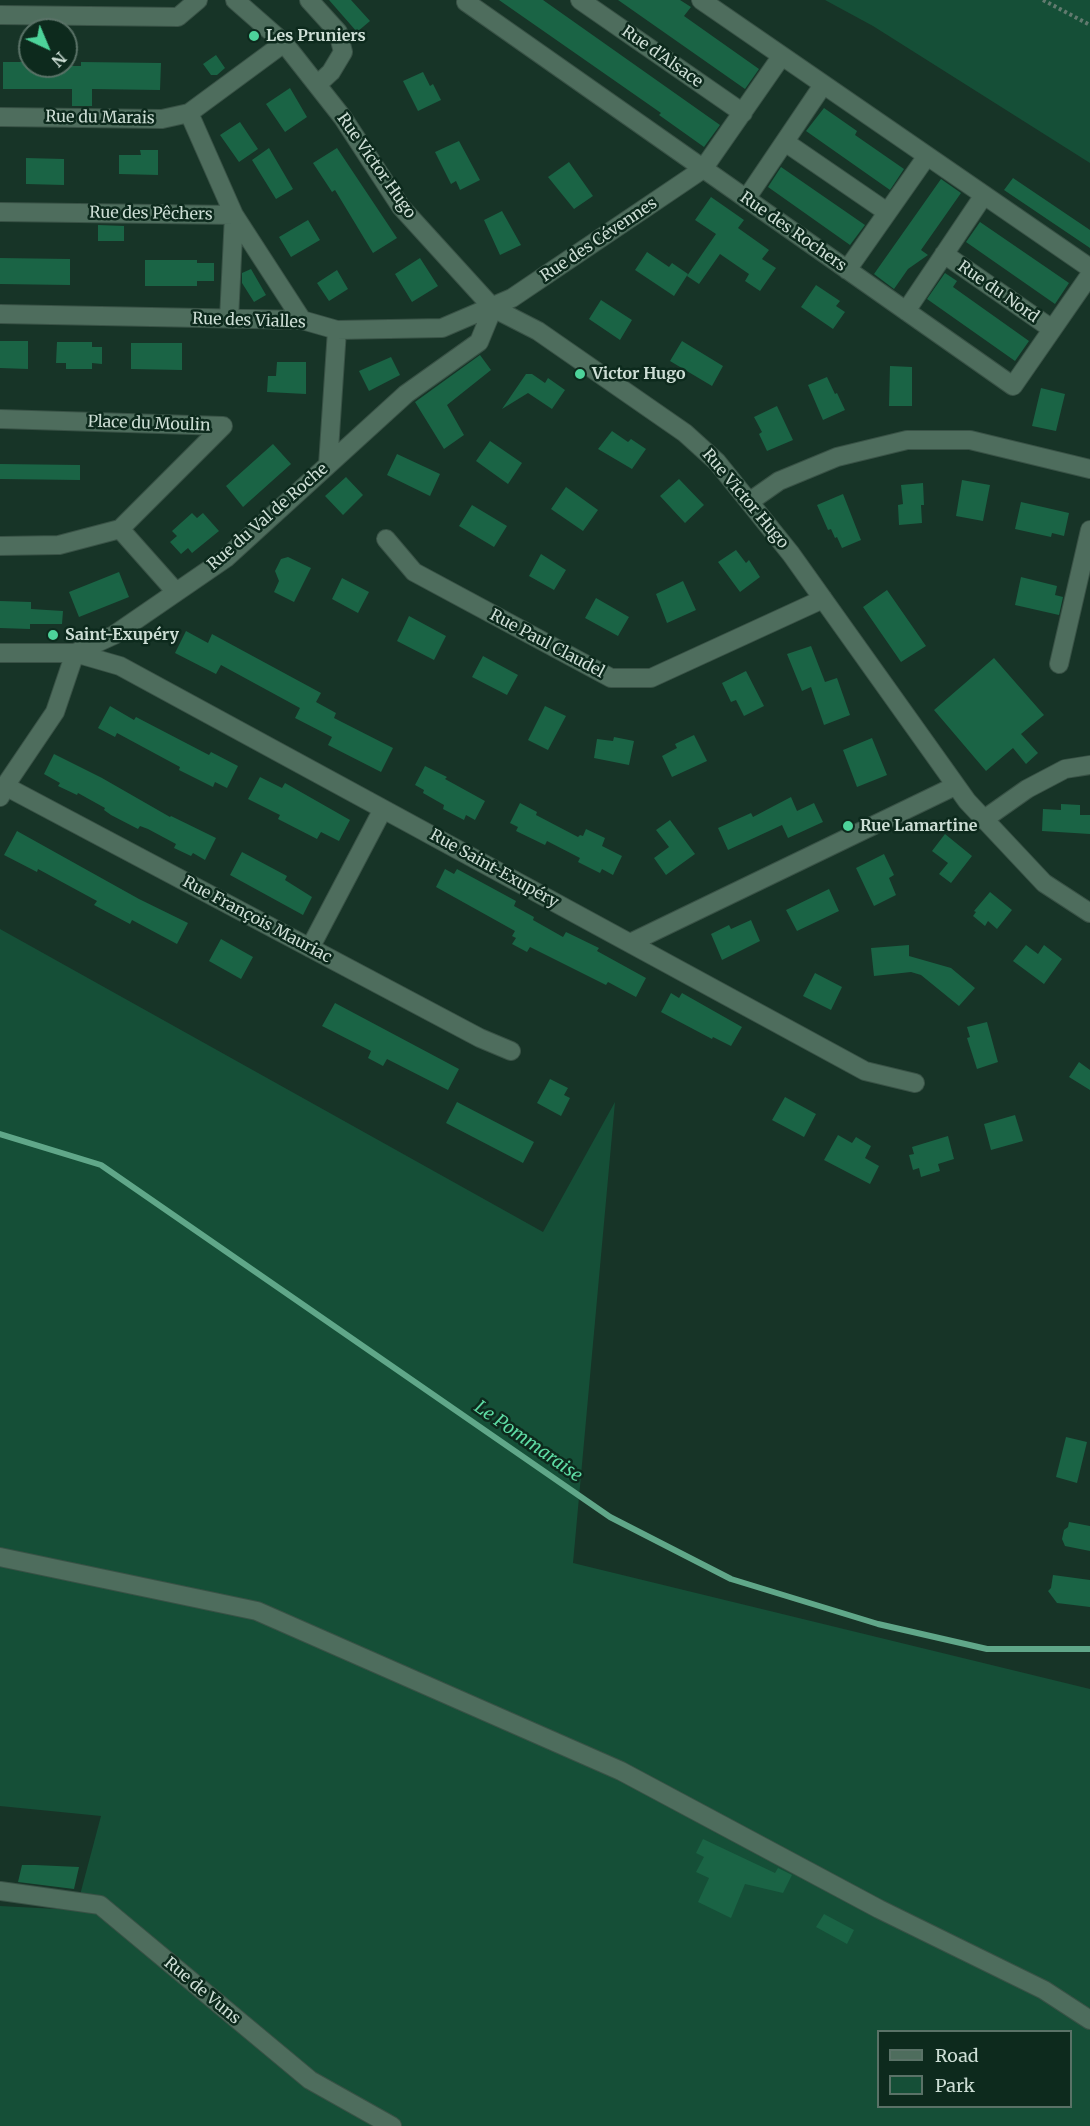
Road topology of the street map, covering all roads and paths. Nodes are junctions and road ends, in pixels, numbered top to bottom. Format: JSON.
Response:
{"nodes":[{"id":1,"x":198,"y":0,"type":"edge"},
{"id":2,"x":235,"y":0,"type":"edge"},
{"id":3,"x":309,"y":0,"type":"edge"},
{"id":4,"x":467,"y":0,"type":"edge"},
{"id":5,"x":580,"y":0,"type":"edge"},
{"id":6,"x":701,"y":0,"type":"edge"},
{"id":7,"x":1043,"y":0,"type":"edge"},
{"id":8,"x":0,"y":15,"type":"edge"},
{"id":9,"x":1090,"y":25,"type":"edge"},
{"id":10,"x":284,"y":43,"type":"junction"},
{"id":11,"x":781,"y":57,"type":"junction"},
{"id":12,"x":317,"y":85,"type":"junction"},
{"id":13,"x":823,"y":85,"type":"junction"},
{"id":14,"x":189,"y":113,"type":"junction"},
{"id":15,"x":743,"y":113,"type":"junction"},
{"id":16,"x":0,"y":117,"type":"edge"},
{"id":17,"x":785,"y":142,"type":"junction"},
{"id":18,"x":927,"y":156,"type":"junction"},
{"id":19,"x":703,"y":169,"type":"junction"},
{"id":20,"x":984,"y":195,"type":"junction"},
{"id":21,"x":746,"y":199,"type":"junction"},
{"id":22,"x":0,"y":212,"type":"edge"},
{"id":23,"x":887,"y":213,"type":"junction"},
{"id":24,"x":234,"y":215,"type":"junction"},
{"id":25,"x":944,"y":254,"type":"junction"},
{"id":26,"x":1090,"y":268,"type":"edge"},
{"id":27,"x":847,"y":270,"type":"junction"},
{"id":28,"x":1090,"y":275,"type":"edge"},
{"id":29,"x":493,"y":308,"type":"junction"},
{"id":30,"x":906,"y":311,"type":"junction"},
{"id":31,"x":0,"y":314,"type":"edge"},
{"id":32,"x":229,"y":319,"type":"junction"},
{"id":33,"x":302,"y":320,"type":"junction"},
{"id":34,"x":337,"y":330,"type":"junction"},
{"id":35,"x":1052,"y":330,"type":"junction"},
{"id":36,"x":0,"y":419,"type":"edge"},
{"id":37,"x":328,"y":465,"type":"junction"},
{"id":38,"x":1090,"y":468,"type":"edge"},
{"id":39,"x":749,"y":502,"type":"junction"},
{"id":40,"x":120,"y":529,"type":"junction"},
{"id":41,"x":1090,"y":530,"type":"edge"},
{"id":42,"x":386,"y":539,"type":"dead end"},
{"id":43,"x":0,"y":546,"type":"edge"},
{"id":44,"x":176,"y":592,"type":"junction"},
{"id":45,"x":823,"y":599,"type":"junction"},
{"id":46,"x":0,"y":653,"type":"edge"},
{"id":47,"x":75,"y":653,"type":"junction"},
{"id":48,"x":1059,"y":664,"type":"dead end"},
{"id":49,"x":1090,"y":765,"type":"edge"},
{"id":50,"x":955,"y":786,"type":"junction"},
{"id":51,"x":3,"y":791,"type":"edge"},
{"id":52,"x":383,"y":809,"type":"junction"},
{"id":53,"x":983,"y":820,"type":"junction"},
{"id":54,"x":1090,"y":913,"type":"edge"},
{"id":55,"x":630,"y":943,"type":"junction"},
{"id":56,"x":310,"y":948,"type":"junction"},
{"id":57,"x":511,"y":1051,"type":"dead end"},
{"id":58,"x":915,"y":1083,"type":"dead end"},
{"id":59,"x":0,"y":1557,"type":"edge"},
{"id":60,"x":0,"y":1891,"type":"edge"},
{"id":61,"x":1090,"y":2020,"type":"edge"},
{"id":62,"x":392,"y":2126,"type":"edge"}],
"edges":[{"from":1,"to":8,"type":"street"},
{"from":2,"to":10,"type":"street","name":"Rue Victor Hugo"},
{"from":3,"to":12,"type":"street"},
{"from":4,"to":19,"type":"street","name":"Rue des Rochers"},
{"from":5,"to":15,"type":"street","name":"Rue d'Alsace"},
{"from":6,"to":11,"type":"street"},
{"from":7,"to":9,"type":"path"},
{"from":10,"to":12,"type":"street","name":"Rue Victor Hugo"},
{"from":10,"to":14,"type":"street","name":"Rue du Marais"},
{"from":11,"to":13,"type":"street"},
{"from":11,"to":15,"type":"street"},
{"from":12,"to":29,"type":"street","name":"Rue Victor Hugo"},
{"from":13,"to":17,"type":"street"},
{"from":13,"to":18,"type":"street"},
{"from":14,"to":16,"type":"street","name":"Rue du Marais"},
{"from":14,"to":24,"type":"street"},
{"from":15,"to":19,"type":"street"},
{"from":17,"to":21,"type":"street"},
{"from":17,"to":23,"type":"street"},
{"from":18,"to":20,"type":"street"},
{"from":18,"to":23,"type":"street"},
{"from":19,"to":21,"type":"street","name":"Rue des Rochers"},
{"from":19,"to":29,"type":"street","name":"Rue des Cévennes"},
{"from":20,"to":25,"type":"street","name":"Rue du Nord"},
{"from":20,"to":26,"type":"street"},
{"from":21,"to":27,"type":"street","name":"Rue des Rochers"},
{"from":22,"to":24,"type":"street","name":"Rue des Pêchers"},
{"from":23,"to":27,"type":"street"},
{"from":24,"to":32,"type":"street","name":"Rue des Pêchers"},
{"from":24,"to":33,"type":"street"},
{"from":25,"to":30,"type":"street","name":"Rue du Nord"},
{"from":25,"to":35,"type":"street","name":"Rue du Nord"},
{"from":27,"to":30,"type":"street","name":"Rue des Rochers"},
{"from":28,"to":35,"type":"street","name":"Rue des Rochers"},
{"from":29,"to":34,"type":"street","name":"Rue des Vialles"},
{"from":29,"to":37,"type":"street","name":"Rue du Val de Roche"},
{"from":29,"to":39,"type":"street","name":"Rue Victor Hugo"},
{"from":30,"to":35,"type":"street","name":"Rue des Rochers"},
{"from":31,"to":32,"type":"street","name":"Rue des Vialles"},
{"from":32,"to":33,"type":"street","name":"Rue des Vialles"},
{"from":33,"to":34,"type":"street","name":"Rue des Vialles"},
{"from":34,"to":37,"type":"street"},
{"from":36,"to":40,"type":"street","name":"Place du Moulin"},
{"from":37,"to":44,"type":"street","name":"Rue du Val de Roche"},
{"from":38,"to":39,"type":"street"},
{"from":39,"to":45,"type":"street","name":"Rue Victor Hugo"},
{"from":40,"to":43,"type":"street"},
{"from":40,"to":44,"type":"street"},
{"from":41,"to":48,"type":"street"},
{"from":42,"to":45,"type":"street","name":"Rue Paul Claudel"},
{"from":44,"to":47,"type":"street","name":"Rue du Val de Roche"},
{"from":45,"to":50,"type":"street","name":"Rue Victor Hugo"},
{"from":46,"to":47,"type":"street","name":"Rue du Val de Roche"},
{"from":47,"to":51,"type":"street"},
{"from":47,"to":52,"type":"street","name":"Rue Saint-Exupéry"},
{"from":49,"to":53,"type":"street"},
{"from":50,"to":53,"type":"street","name":"Rue Victor Hugo"},
{"from":50,"to":55,"type":"street"},
{"from":51,"to":56,"type":"street","name":"Rue François Mauriac"},
{"from":52,"to":55,"type":"street","name":"Rue Saint-Exupéry"},
{"from":52,"to":56,"type":"street"},
{"from":53,"to":54,"type":"street","name":"Rue Victor Hugo"},
{"from":55,"to":58,"type":"street","name":"Rue Saint-Exupéry"},
{"from":56,"to":57,"type":"street","name":"Rue François Mauriac"},
{"from":59,"to":61,"type":"street"},
{"from":60,"to":62,"type":"street","name":"Rue de Vuns"}]}
